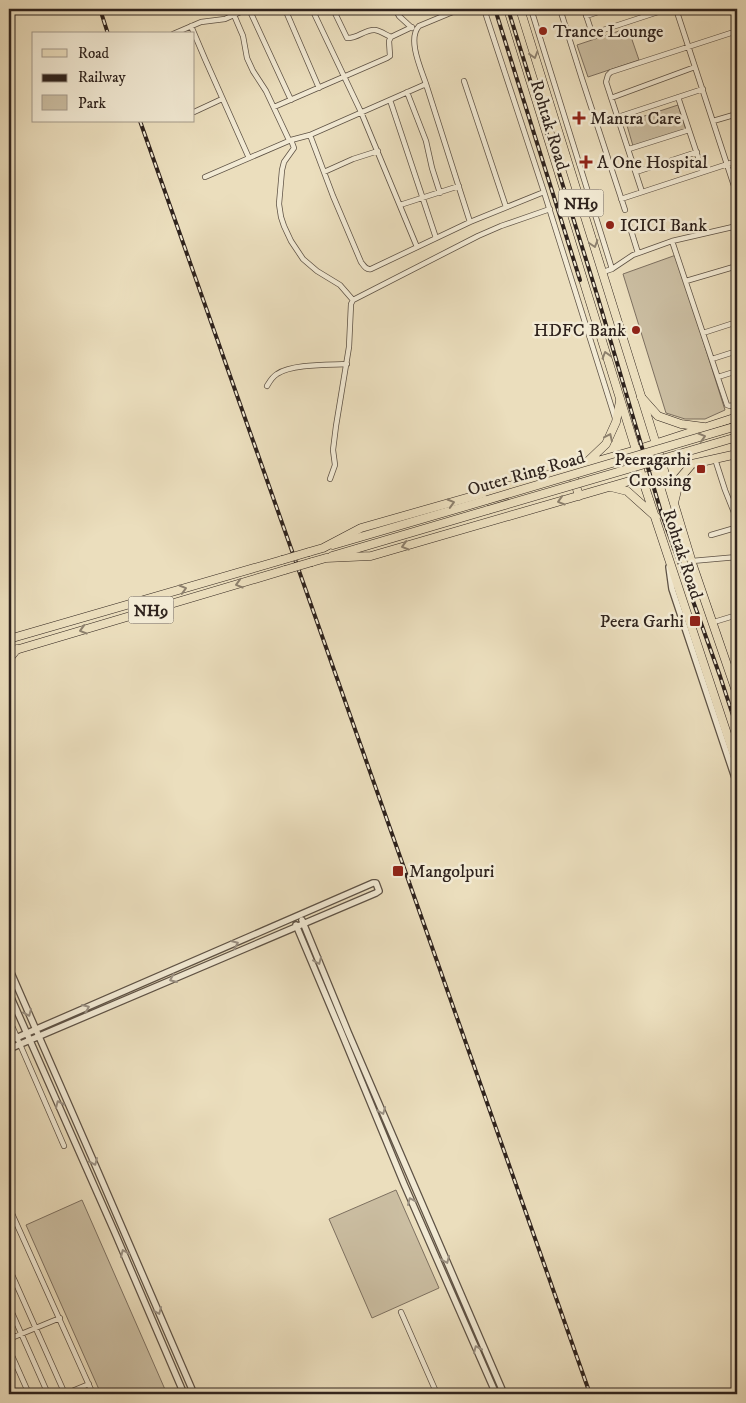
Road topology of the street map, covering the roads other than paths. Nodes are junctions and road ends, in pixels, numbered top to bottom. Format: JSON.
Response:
{"nodes":[{"id":1,"x":248,"y":9,"type":"edge"},
{"id":2,"x":285,"y":9,"type":"edge"},
{"id":3,"x":312,"y":9,"type":"edge"},
{"id":4,"x":332,"y":9,"type":"edge"},
{"id":5,"x":395,"y":9,"type":"edge"},
{"id":6,"x":460,"y":9,"type":"edge"},
{"id":7,"x":484,"y":9,"type":"edge"},
{"id":8,"x":499,"y":9,"type":"edge"},
{"id":9,"x":520,"y":9,"type":"edge"},
{"id":10,"x":531,"y":9,"type":"edge"},
{"id":11,"x":560,"y":9,"type":"edge"},
{"id":12,"x":584,"y":9,"type":"edge"},
{"id":13,"x":608,"y":9,"type":"edge"},
{"id":14,"x":668,"y":9,"type":"edge"},
{"id":15,"x":676,"y":9,"type":"edge"},
{"id":16,"x":234,"y":15,"type":"junction"},
{"id":17,"x":586,"y":16,"type":"junction"},
{"id":18,"x":191,"y":26,"type":"junction"},
{"id":19,"x":414,"y":29,"type":"junction"},
{"id":20,"x":178,"y":32,"type":"edge"},
{"id":21,"x":194,"y":32,"type":"edge"},
{"id":22,"x":736,"y":32,"type":"edge"},
{"id":23,"x":195,"y":35,"type":"edge"},
{"id":24,"x":391,"y":38,"type":"junction"},
{"id":25,"x":737,"y":41,"type":"edge"},
{"id":26,"x":689,"y":47,"type":"junction"},
{"id":27,"x":696,"y":67,"type":"junction"},
{"id":28,"x":345,"y":77,"type":"junction"},
{"id":29,"x":464,"y":81,"type":"dead end"},
{"id":30,"x":426,"y":84,"type":"junction"},
{"id":31,"x":319,"y":88,"type":"junction"},
{"id":32,"x":703,"y":89,"type":"junction"},
{"id":33,"x":407,"y":92,"type":"junction"},
{"id":34,"x":678,"y":97,"type":"junction"},
{"id":35,"x":611,"y":98,"type":"junction"},
{"id":36,"x":222,"y":99,"type":"junction"},
{"id":37,"x":291,"y":100,"type":"junction"},
{"id":38,"x":390,"y":100,"type":"junction"},
{"id":39,"x":274,"y":107,"type":"junction"},
{"id":40,"x":195,"y":112,"type":"edge"},
{"id":41,"x":361,"y":112,"type":"junction"},
{"id":42,"x":737,"y":114,"type":"edge"},
{"id":43,"x":618,"y":117,"type":"junction"},
{"id":44,"x":713,"y":121,"type":"junction"},
{"id":45,"x":689,"y":130,"type":"junction"},
{"id":46,"x":310,"y":135,"type":"junction"},
{"id":47,"x":290,"y":140,"type":"junction"},
{"id":48,"x":629,"y":149,"type":"junction"},
{"id":49,"x":378,"y":151,"type":"junction"},
{"id":50,"x":697,"y":152,"type":"junction"},
{"id":51,"x":249,"y":158,"type":"junction"},
{"id":52,"x":737,"y":161,"type":"edge"},
{"id":53,"x":727,"y":164,"type":"junction"},
{"id":54,"x":324,"y":172,"type":"junction"},
{"id":55,"x":636,"y":172,"type":"junction"},
{"id":56,"x":703,"y":172,"type":"junction"},
{"id":57,"x":205,"y":177,"type":"dead end"},
{"id":58,"x":459,"y":186,"type":"junction"},
{"id":59,"x":544,"y":192,"type":"junction"},
{"id":60,"x":642,"y":192,"type":"junction"},
{"id":61,"x":440,"y":193,"type":"junction"},
{"id":62,"x":737,"y":196,"type":"edge"},
{"id":63,"x":424,"y":198,"type":"junction"},
{"id":64,"x":621,"y":199,"type":"junction"},
{"id":65,"x":400,"y":205,"type":"junction"},
{"id":66,"x":506,"y":208,"type":"junction"},
{"id":67,"x":550,"y":209,"type":"junction"},
{"id":68,"x":625,"y":210,"type":"dead end"},
{"id":69,"x":470,"y":222,"type":"junction"},
{"id":70,"x":629,"y":224,"type":"dead end"},
{"id":71,"x":737,"y":226,"type":"edge"},
{"id":72,"x":436,"y":238,"type":"junction"},
{"id":73,"x":672,"y":241,"type":"junction"},
{"id":74,"x":418,"y":248,"type":"junction"},
{"id":75,"x":638,"y":253,"type":"junction"},
{"id":76,"x":737,"y":266,"type":"edge"},
{"id":77,"x":612,"y":269,"type":"junction"},
{"id":78,"x":603,"y":272,"type":"junction"},
{"id":79,"x":686,"y":281,"type":"junction"},
{"id":80,"x":589,"y":299,"type":"junction"},
{"id":81,"x":353,"y":300,"type":"junction"},
{"id":82,"x":579,"y":302,"type":"junction"},
{"id":83,"x":737,"y":322,"type":"edge"},
{"id":84,"x":704,"y":333,"type":"junction"},
{"id":85,"x":737,"y":351,"type":"edge"},
{"id":86,"x":712,"y":359,"type":"junction"},
{"id":87,"x":347,"y":364,"type":"junction"},
{"id":88,"x":737,"y":371,"type":"edge"},
{"id":89,"x":718,"y":377,"type":"junction"},
{"id":90,"x":267,"y":386,"type":"dead end"},
{"id":91,"x":641,"y":397,"type":"junction"},
{"id":92,"x":620,"y":401,"type":"junction"},
{"id":93,"x":737,"y":404,"type":"edge"},
{"id":94,"x":737,"y":417,"type":"edge"},
{"id":95,"x":616,"y":422,"type":"junction"},
{"id":96,"x":737,"y":426,"type":"edge"},
{"id":97,"x":707,"y":427,"type":"junction"},
{"id":98,"x":737,"y":437,"type":"edge"},
{"id":99,"x":656,"y":444,"type":"junction"},
{"id":100,"x":636,"y":450,"type":"junction"},
{"id":101,"x":737,"y":454,"type":"edge"},
{"id":102,"x":715,"y":458,"type":"junction"},
{"id":103,"x":584,"y":465,"type":"junction"},
{"id":104,"x":570,"y":469,"type":"junction"},
{"id":105,"x":664,"y":471,"type":"junction"},
{"id":106,"x":642,"y":478,"type":"junction"},
{"id":107,"x":330,"y":479,"type":"dead end"},
{"id":108,"x":610,"y":487,"type":"junction"},
{"id":109,"x":579,"y":496,"type":"junction"},
{"id":110,"x":674,"y":505,"type":"junction"},
{"id":111,"x":656,"y":517,"type":"junction"},
{"id":112,"x":737,"y":520,"type":"edge"},
{"id":113,"x":737,"y":526,"type":"edge"},
{"id":114,"x":711,"y":535,"type":"dead end"},
{"id":115,"x":324,"y":548,"type":"junction"},
{"id":116,"x":737,"y":557,"type":"edge"},
{"id":117,"x":326,"y":558,"type":"junction"},
{"id":118,"x":669,"y":561,"type":"junction"},
{"id":119,"x":692,"y":561,"type":"junction"},
{"id":120,"x":737,"y":615,"type":"edge"},
{"id":121,"x":714,"y":622,"type":"junction"},
{"id":122,"x":9,"y":638,"type":"edge"},
{"id":123,"x":13,"y":650,"type":"edge"},
{"id":124,"x":9,"y":659,"type":"edge"},
{"id":125,"x":737,"y":694,"type":"edge"},
{"id":126,"x":737,"y":764,"type":"edge"},
{"id":127,"x":737,"y":784,"type":"edge"},
{"id":128,"x":300,"y":916,"type":"junction"},
{"id":129,"x":293,"y":919,"type":"junction"},
{"id":130,"x":303,"y":924,"type":"junction"},
{"id":131,"x":296,"y":926,"type":"junction"},
{"id":132,"x":9,"y":968,"type":"edge"},
{"id":133,"x":9,"y":993,"type":"edge"},
{"id":134,"x":9,"y":1019,"type":"edge"},
{"id":135,"x":36,"y":1030,"type":"junction"},
{"id":136,"x":27,"y":1033,"type":"junction"},
{"id":137,"x":39,"y":1036,"type":"junction"},
{"id":138,"x":17,"y":1038,"type":"junction"},
{"id":139,"x":30,"y":1040,"type":"junction"},
{"id":140,"x":9,"y":1041,"type":"edge"},
{"id":141,"x":20,"y":1044,"type":"junction"},
{"id":142,"x":9,"y":1049,"type":"edge"},
{"id":143,"x":64,"y":1146,"type":"dead end"},
{"id":144,"x":9,"y":1208,"type":"edge"},
{"id":145,"x":9,"y":1268,"type":"edge"},
{"id":146,"x":9,"y":1306,"type":"edge"},
{"id":147,"x":401,"y":1312,"type":"dead end"},
{"id":148,"x":60,"y":1318,"type":"junction"},
{"id":149,"x":36,"y":1328,"type":"junction"},
{"id":150,"x":21,"y":1334,"type":"junction"},
{"id":151,"x":9,"y":1340,"type":"edge"},
{"id":152,"x":9,"y":1348,"type":"edge"},
{"id":153,"x":10,"y":1357,"type":"edge"},
{"id":154,"x":89,"y":1384,"type":"junction"},
{"id":155,"x":9,"y":1388,"type":"edge"},
{"id":156,"x":11,"y":1394,"type":"edge"},
{"id":157,"x":29,"y":1394,"type":"edge"},
{"id":158,"x":48,"y":1394,"type":"edge"},
{"id":159,"x":65,"y":1394,"type":"edge"},
{"id":160,"x":93,"y":1394,"type":"edge"},
{"id":161,"x":184,"y":1394,"type":"edge"},
{"id":162,"x":194,"y":1394,"type":"edge"},
{"id":163,"x":437,"y":1394,"type":"edge"},
{"id":164,"x":496,"y":1394,"type":"edge"},
{"id":165,"x":504,"y":1394,"type":"edge"}],
"edges":[{"from":1,"to":16,"type":"street"},
{"from":1,"to":37,"type":"street"},
{"from":2,"to":31,"type":"street"},
{"from":3,"to":28,"type":"street"},
{"from":4,"to":24,"type":"street"},
{"from":5,"to":19,"type":"street"},
{"from":6,"to":19,"type":"street"},
{"from":7,"to":59,"type":"street"},
{"from":8,"to":80,"type":"main road","name":"Rohtak Road","number":"NH9"},
{"from":9,"to":78,"type":"main road","name":"Rohtak Road","number":"NH9","one_way":true},
{"from":10,"to":77,"type":"street"},
{"from":11,"to":64,"type":"street"},
{"from":12,"to":17,"type":"street"},
{"from":13,"to":17,"type":"street"},
{"from":14,"to":17,"type":"street"},
{"from":15,"to":26,"type":"street"},
{"from":16,"to":18,"type":"street"},
{"from":16,"to":39,"type":"street"},
{"from":18,"to":20,"type":"street"},
{"from":18,"to":21,"type":"street"},
{"from":19,"to":24,"type":"street"},
{"from":19,"to":30,"type":"street"},
{"from":22,"to":25,"type":"street"},
{"from":22,"to":26,"type":"street"},
{"from":23,"to":36,"type":"street"},
{"from":24,"to":28,"type":"street"},
{"from":26,"to":27,"type":"street"},
{"from":26,"to":35,"type":"street"},
{"from":27,"to":32,"type":"street"},
{"from":27,"to":35,"type":"street"},
{"from":28,"to":31,"type":"street"},
{"from":28,"to":41,"type":"street"},
{"from":29,"to":66,"type":"street"},
{"from":30,"to":33,"type":"street"},
{"from":30,"to":58,"type":"street"},
{"from":31,"to":37,"type":"street"},
{"from":32,"to":34,"type":"street"},
{"from":32,"to":44,"type":"street"},
{"from":33,"to":38,"type":"street"},
{"from":33,"to":61,"type":"street"},
{"from":34,"to":43,"type":"street"},
{"from":34,"to":45,"type":"street"},
{"from":35,"to":43,"type":"street"},
{"from":36,"to":40,"type":"street"},
{"from":36,"to":51,"type":"street"},
{"from":37,"to":39,"type":"street"},
{"from":38,"to":41,"type":"street"},
{"from":38,"to":63,"type":"street"},
{"from":39,"to":47,"type":"street"},
{"from":41,"to":46,"type":"street"},
{"from":41,"to":49,"type":"street"},
{"from":42,"to":44,"type":"street"},
{"from":43,"to":48,"type":"street"},
{"from":44,"to":53,"type":"street"},
{"from":45,"to":48,"type":"street"},
{"from":45,"to":50,"type":"street"},
{"from":46,"to":47,"type":"street"},
{"from":46,"to":54,"type":"street"},
{"from":47,"to":51,"type":"street"},
{"from":47,"to":81,"type":"street"},
{"from":48,"to":55,"type":"street"},
{"from":49,"to":54,"type":"street"},
{"from":49,"to":65,"type":"street"},
{"from":50,"to":55,"type":"street"},
{"from":50,"to":56,"type":"street"},
{"from":51,"to":57,"type":"street"},
{"from":52,"to":53,"type":"street"},
{"from":53,"to":56,"type":"street"},
{"from":53,"to":62,"type":"street"},
{"from":54,"to":74,"type":"street"},
{"from":55,"to":60,"type":"street"},
{"from":56,"to":60,"type":"street"},
{"from":58,"to":61,"type":"street"},
{"from":58,"to":69,"type":"street"},
{"from":59,"to":66,"type":"street"},
{"from":59,"to":67,"type":"street"},
{"from":60,"to":64,"type":"street"},
{"from":61,"to":63,"type":"street"},
{"from":63,"to":65,"type":"street"},
{"from":63,"to":72,"type":"street"},
{"from":64,"to":68,"type":"street"},
{"from":65,"to":74,"type":"street"},
{"from":66,"to":69,"type":"street"},
{"from":67,"to":81,"type":"street"},
{"from":67,"to":82,"type":"street"},
{"from":69,"to":72,"type":"street"},
{"from":70,"to":75,"type":"street"},
{"from":71,"to":73,"type":"street"},
{"from":72,"to":74,"type":"street"},
{"from":73,"to":75,"type":"street"},
{"from":73,"to":79,"type":"street"},
{"from":75,"to":77,"type":"street"},
{"from":76,"to":79,"type":"street"},
{"from":77,"to":78,"type":"street"},
{"from":78,"to":91,"type":"main road","name":"Rohtak Road","number":"NH9"},
{"from":79,"to":84,"type":"street"},
{"from":80,"to":82,"type":"street"},
{"from":92,"to":80,"type":"main road","name":"Rohtak Road","number":"NH9","one_way":true},
{"from":81,"to":87,"type":"street"},
{"from":82,"to":95,"type":"street"},
{"from":83,"to":84,"type":"street"},
{"from":84,"to":86,"type":"street"},
{"from":85,"to":86,"type":"street"},
{"from":86,"to":89,"type":"street"},
{"from":87,"to":90,"type":"street"},
{"from":87,"to":107,"type":"street"},
{"from":88,"to":89,"type":"street"},
{"from":89,"to":93,"type":"street"},
{"from":91,"to":97,"type":"main road"},
{"from":91,"to":99,"type":"main road","name":"Rohtak Road","number":"NH9"},
{"from":92,"to":95,"type":"main road"},
{"from":92,"to":100,"type":"main road","name":"Rohtak Road","number":"NH9"},
{"from":94,"to":97,"type":"main road","name":"Outer Ring Road"},
{"from":103,"to":95,"type":"main road","one_way":true},
{"from":115,"to":96,"type":"main road","name":"Outer Ring Road","one_way":true,"bridge":true},
{"from":97,"to":99,"type":"main road","name":"Outer Ring Road"},
{"from":98,"to":117,"type":"main road","name":"Outer Ring Road","bridge":true},
{"from":99,"to":100,"type":"main road","name":"Outer Ring Road"},
{"from":99,"to":105,"type":"main road","name":"Rohtak Road","number":"NH9"},
{"from":100,"to":103,"type":"main road","name":"Outer Ring Road"},
{"from":100,"to":106,"type":"main road","name":"Rohtak Road","number":"NH9"},
{"from":101,"to":102,"type":"main road"},
{"from":102,"to":110,"type":"main road"},
{"from":102,"to":112,"type":"street"},
{"from":103,"to":104,"type":"main road","name":"Outer Ring Road"},
{"from":104,"to":109,"type":"main road"},
{"from":115,"to":104,"type":"main road","name":"Outer Ring Road","one_way":true},
{"from":105,"to":106,"type":"main road","name":"Outer Ring Road"},
{"from":105,"to":110,"type":"main road","name":"Rohtak Road","number":"NH9"},
{"from":106,"to":108,"type":"main road","name":"Outer Ring Road"},
{"from":106,"to":111,"type":"main road","name":"Rohtak Road","number":"NH9"},
{"from":108,"to":109,"type":"main road","name":"Outer Ring Road"},
{"from":108,"to":111,"type":"main road"},
{"from":109,"to":117,"type":"main road","name":"Outer Ring Road","one_way":true},
{"from":110,"to":119,"type":"main road","name":"Rohtak Road","number":"NH9"},
{"from":111,"to":118,"type":"main road","name":"Rohtak Road","number":"NH9"},
{"from":113,"to":114,"type":"street"},
{"from":122,"to":115,"type":"main road","name":"Outer Ring Road","one_way":true,"bridge":true},
{"from":116,"to":119,"type":"street"},
{"from":117,"to":123,"type":"main road","name":"Outer Ring Road","number":"NH9","one_way":true,"bridge":true},
{"from":118,"to":126,"type":"main road","name":"Rohtak Road","number":"NH9"},
{"from":118,"to":127,"type":"street"},
{"from":119,"to":121,"type":"main road","name":"Rohtak Road","number":"NH9"},
{"from":120,"to":121,"type":"street"},
{"from":121,"to":125,"type":"main road","name":"Rohtak Road","number":"NH9"},
{"from":123,"to":124,"type":"main road","name":"Outer Ring Road"},
{"from":128,"to":129,"type":"street"},
{"from":128,"to":130,"type":"street"},
{"from":128,"to":130,"type":"street"},
{"from":129,"to":131,"type":"street"},
{"from":135,"to":129,"type":"street","one_way":true},
{"from":130,"to":131,"type":"street"},
{"from":130,"to":165,"type":"street","one_way":true},
{"from":131,"to":137,"type":"street","one_way":true},
{"from":164,"to":131,"type":"street","one_way":true},
{"from":132,"to":135,"type":"street","one_way":true},
{"from":133,"to":136,"type":"street"},
{"from":134,"to":138,"type":"street"},
{"from":135,"to":136,"type":"street"},
{"from":135,"to":137,"type":"street"},
{"from":136,"to":138,"type":"street"},
{"from":136,"to":139,"type":"street"},
{"from":137,"to":139,"type":"street"},
{"from":137,"to":162,"type":"street","one_way":true},
{"from":138,"to":140,"type":"street"},
{"from":138,"to":141,"type":"street"},
{"from":139,"to":141,"type":"street"},
{"from":161,"to":139,"type":"street","one_way":true},
{"from":141,"to":142,"type":"street"},
{"from":141,"to":143,"type":"street"},
{"from":144,"to":148,"type":"street"},
{"from":145,"to":149,"type":"street"},
{"from":146,"to":150,"type":"street"},
{"from":147,"to":163,"type":"street"},
{"from":148,"to":149,"type":"street"},
{"from":148,"to":154,"type":"street"},
{"from":149,"to":150,"type":"street"},
{"from":149,"to":159,"type":"street"},
{"from":150,"to":151,"type":"street"},
{"from":150,"to":158,"type":"street"},
{"from":152,"to":153,"type":"street"},
{"from":153,"to":157,"type":"street"},
{"from":154,"to":159,"type":"street"},
{"from":154,"to":160,"type":"street"},
{"from":155,"to":156,"type":"street"}]}
